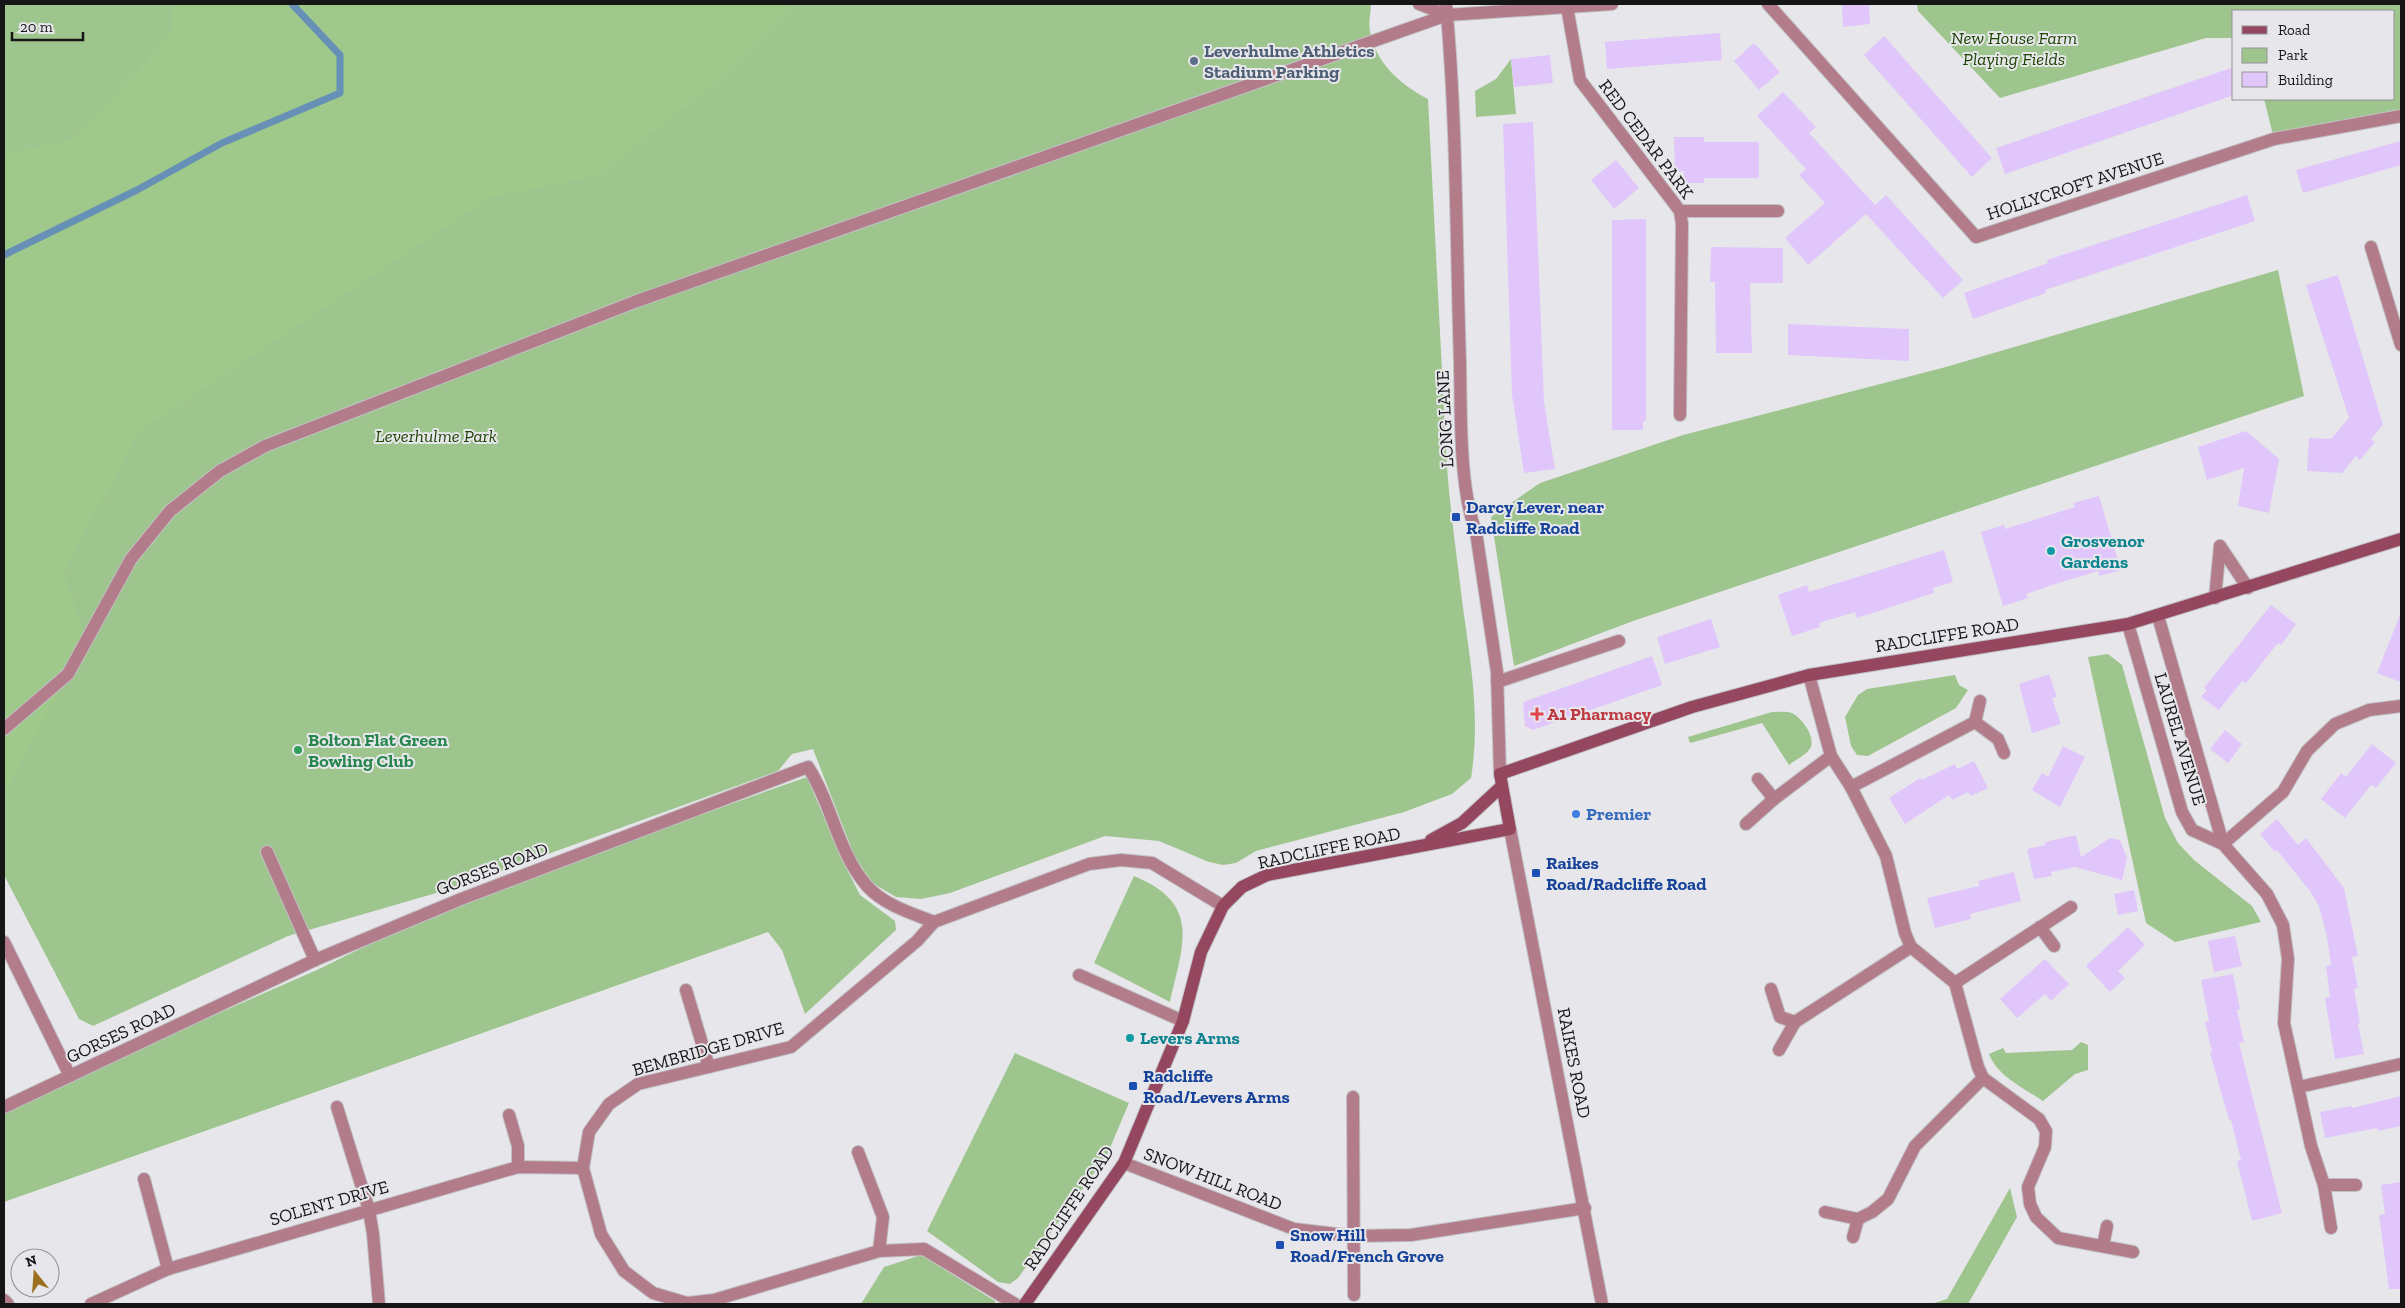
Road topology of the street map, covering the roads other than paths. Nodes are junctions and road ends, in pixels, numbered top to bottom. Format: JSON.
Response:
{"nodes":[{"id":1,"x":1418,"y":4,"type":"edge"},
{"id":2,"x":1612,"y":4,"type":"edge"},
{"id":3,"x":1768,"y":4,"type":"edge"},
{"id":4,"x":1567,"y":7,"type":"junction"},
{"id":5,"x":1446,"y":9,"type":"edge"},
{"id":6,"x":2401,"y":116,"type":"edge"},
{"id":7,"x":1680,"y":211,"type":"junction"},
{"id":8,"x":1778,"y":211,"type":"dead end"},
{"id":9,"x":2371,"y":247,"type":"dead end"},
{"id":10,"x":2401,"y":345,"type":"edge"},
{"id":11,"x":1680,"y":415,"type":"dead end"},
{"id":12,"x":2401,"y":539,"type":"edge"},
{"id":13,"x":2248,"y":588,"type":"junction"},
{"id":14,"x":2215,"y":598,"type":"junction"},
{"id":15,"x":2158,"y":616,"type":"junction"},
{"id":16,"x":2128,"y":624,"type":"junction"},
{"id":17,"x":1619,"y":641,"type":"dead end"},
{"id":18,"x":1809,"y":675,"type":"junction"},
{"id":19,"x":1497,"y":677,"type":"junction"},
{"id":20,"x":1980,"y":701,"type":"dead end"},
{"id":21,"x":2401,"y":706,"type":"edge"},
{"id":22,"x":1975,"y":722,"type":"junction"},
{"id":23,"x":4,"y":729,"type":"edge"},
{"id":24,"x":2004,"y":753,"type":"dead end"},
{"id":25,"x":1831,"y":756,"type":"junction"},
{"id":26,"x":1758,"y":779,"type":"dead end"},
{"id":27,"x":1501,"y":780,"type":"junction"},
{"id":28,"x":1851,"y":787,"type":"junction"},
{"id":29,"x":1774,"y":799,"type":"junction"},
{"id":30,"x":1746,"y":824,"type":"dead end"},
{"id":31,"x":1510,"y":829,"type":"junction"},
{"id":32,"x":2223,"y":844,"type":"junction"},
{"id":33,"x":1420,"y":846,"type":"junction"},
{"id":34,"x":267,"y":852,"type":"dead end"},
{"id":35,"x":1223,"y":906,"type":"junction"},
{"id":36,"x":2071,"y":907,"type":"dead end"},
{"id":37,"x":934,"y":922,"type":"junction"},
{"id":38,"x":2040,"y":927,"type":"junction"},
{"id":39,"x":4,"y":942,"type":"edge"},
{"id":40,"x":2054,"y":946,"type":"dead end"},
{"id":41,"x":1911,"y":947,"type":"junction"},
{"id":42,"x":316,"y":960,"type":"junction"},
{"id":43,"x":1079,"y":975,"type":"dead end"},
{"id":44,"x":1955,"y":983,"type":"junction"},
{"id":45,"x":1771,"y":989,"type":"dead end"},
{"id":46,"x":686,"y":990,"type":"dead end"},
{"id":47,"x":1183,"y":1021,"type":"junction"},
{"id":48,"x":1795,"y":1022,"type":"junction"},
{"id":49,"x":1779,"y":1050,"type":"dead end"},
{"id":50,"x":2401,"y":1064,"type":"edge"},
{"id":51,"x":708,"y":1067,"type":"junction"},
{"id":52,"x":70,"y":1076,"type":"junction"},
{"id":53,"x":1983,"y":1078,"type":"junction"},
{"id":54,"x":2299,"y":1087,"type":"junction"},
{"id":55,"x":1353,"y":1097,"type":"dead end"},
{"id":56,"x":4,"y":1107,"type":"edge"},
{"id":57,"x":337,"y":1107,"type":"dead end"},
{"id":58,"x":509,"y":1116,"type":"dead end"},
{"id":59,"x":858,"y":1152,"type":"dead end"},
{"id":60,"x":1124,"y":1163,"type":"junction"},
{"id":61,"x":518,"y":1167,"type":"junction"},
{"id":62,"x":583,"y":1168,"type":"junction"},
{"id":63,"x":144,"y":1179,"type":"dead end"},
{"id":64,"x":2324,"y":1185,"type":"junction"},
{"id":65,"x":2356,"y":1185,"type":"dead end"},
{"id":66,"x":1585,"y":1208,"type":"junction"},
{"id":67,"x":368,"y":1210,"type":"junction"},
{"id":68,"x":1825,"y":1212,"type":"dead end"},
{"id":69,"x":1858,"y":1219,"type":"junction"},
{"id":70,"x":2107,"y":1226,"type":"dead end"},
{"id":71,"x":2331,"y":1228,"type":"dead end"},
{"id":72,"x":1353,"y":1236,"type":"junction"},
{"id":73,"x":1853,"y":1237,"type":"dead end"},
{"id":74,"x":2103,"y":1246,"type":"junction"},
{"id":75,"x":879,"y":1251,"type":"junction"},
{"id":76,"x":2133,"y":1252,"type":"dead end"},
{"id":77,"x":168,"y":1268,"type":"junction"},
{"id":78,"x":1354,"y":1295,"type":"dead end"},
{"id":79,"x":4,"y":1300,"type":"edge"},
{"id":80,"x":8,"y":1304,"type":"edge"},
{"id":81,"x":91,"y":1304,"type":"edge"},
{"id":82,"x":379,"y":1304,"type":"edge"},
{"id":83,"x":1015,"y":1304,"type":"edge"},
{"id":84,"x":1025,"y":1304,"type":"edge"},
{"id":85,"x":1602,"y":1304,"type":"edge"}],
"edges":[{"from":1,"to":5,"type":"street"},
{"from":2,"to":4,"type":"street"},
{"from":3,"to":6,"type":"street","name":"HOLLYCROFT AVENUE"},
{"from":4,"to":5,"type":"street"},
{"from":4,"to":7,"type":"street","name":"RED CEDAR PARK"},
{"from":5,"to":19,"type":"street","name":"LONG LANE"},
{"from":5,"to":23,"type":"street"},
{"from":7,"to":8,"type":"street"},
{"from":7,"to":11,"type":"street","name":"RED CEDAR PARK"},
{"from":9,"to":10,"type":"street"},
{"from":12,"to":13,"type":"main road","name":"RADCLIFFE ROAD"},
{"from":13,"to":14,"type":"main road","name":"RADCLIFFE ROAD"},
{"from":13,"to":14,"type":"street"},
{"from":14,"to":15,"type":"main road","name":"RADCLIFFE ROAD"},
{"from":15,"to":16,"type":"main road","name":"RADCLIFFE ROAD"},
{"from":15,"to":32,"type":"street","name":"LAUREL AVENUE"},
{"from":16,"to":18,"type":"main road","name":"RADCLIFFE ROAD"},
{"from":16,"to":32,"type":"street","name":"LAUREL AVENUE"},
{"from":17,"to":19,"type":"street"},
{"from":18,"to":25,"type":"street"},
{"from":18,"to":27,"type":"main road","name":"RADCLIFFE ROAD"},
{"from":19,"to":27,"type":"street","name":"LONG LANE"},
{"from":20,"to":22,"type":"street"},
{"from":21,"to":32,"type":"street"},
{"from":22,"to":24,"type":"street"},
{"from":22,"to":28,"type":"street"},
{"from":25,"to":28,"type":"street"},
{"from":25,"to":29,"type":"street"},
{"from":26,"to":29,"type":"street"},
{"from":27,"to":31,"type":"main road","name":"LONG LANE"},
{"from":27,"to":33,"type":"main road","name":"RADCLIFFE ROAD"},
{"from":28,"to":41,"type":"street"},
{"from":29,"to":30,"type":"street"},
{"from":31,"to":33,"type":"main road","name":"RADCLIFFE ROAD"},
{"from":31,"to":66,"type":"street","name":"RAIKES ROAD"},
{"from":32,"to":54,"type":"street","name":"LAUREL AVENUE"},
{"from":33,"to":35,"type":"main road","name":"RADCLIFFE ROAD"},
{"from":34,"to":42,"type":"street"},
{"from":35,"to":37,"type":"street","name":"BEMBRIDGE DRIVE"},
{"from":35,"to":47,"type":"main road","name":"RADCLIFFE ROAD"},
{"from":36,"to":38,"type":"street"},
{"from":37,"to":42,"type":"street","name":"GORSES ROAD"},
{"from":37,"to":51,"type":"street","name":"BEMBRIDGE DRIVE"},
{"from":38,"to":40,"type":"street"},
{"from":38,"to":44,"type":"street"},
{"from":39,"to":52,"type":"street"},
{"from":41,"to":44,"type":"street"},
{"from":41,"to":48,"type":"street"},
{"from":42,"to":52,"type":"street","name":"GORSES ROAD"},
{"from":43,"to":47,"type":"street"},
{"from":44,"to":53,"type":"street"},
{"from":45,"to":48,"type":"street"},
{"from":46,"to":51,"type":"street"},
{"from":47,"to":60,"type":"main road","name":"RADCLIFFE ROAD"},
{"from":48,"to":49,"type":"street"},
{"from":50,"to":54,"type":"street"},
{"from":51,"to":62,"type":"street","name":"BEMBRIDGE DRIVE"},
{"from":52,"to":56,"type":"street","name":"GORSES ROAD"},
{"from":53,"to":69,"type":"street"},
{"from":53,"to":74,"type":"street"},
{"from":54,"to":64,"type":"street","name":"LAUREL AVENUE"},
{"from":55,"to":72,"type":"street"},
{"from":57,"to":67,"type":"street"},
{"from":58,"to":61,"type":"street"},
{"from":59,"to":75,"type":"street"},
{"from":60,"to":72,"type":"street","name":"SNOW HILL ROAD"},
{"from":60,"to":84,"type":"main road","name":"RADCLIFFE ROAD"},
{"from":61,"to":62,"type":"street","name":"SOLENT DRIVE"},
{"from":61,"to":67,"type":"street","name":"SOLENT DRIVE"},
{"from":62,"to":75,"type":"street","name":"BEMBRIDGE DRIVE"},
{"from":63,"to":77,"type":"street"},
{"from":64,"to":65,"type":"street"},
{"from":64,"to":71,"type":"street","name":"LAUREL AVENUE"},
{"from":66,"to":72,"type":"street","name":"SNOW HILL ROAD"},
{"from":66,"to":85,"type":"street","name":"RAIKES ROAD"},
{"from":67,"to":77,"type":"street","name":"SOLENT DRIVE"},
{"from":67,"to":82,"type":"street"},
{"from":68,"to":69,"type":"street"},
{"from":69,"to":73,"type":"street"},
{"from":70,"to":74,"type":"street"},
{"from":72,"to":78,"type":"street"},
{"from":74,"to":76,"type":"street"},
{"from":75,"to":83,"type":"street","name":"BEMBRIDGE DRIVE"},
{"from":77,"to":81,"type":"street","name":"SOLENT DRIVE"},
{"from":79,"to":80,"type":"street"}]}
